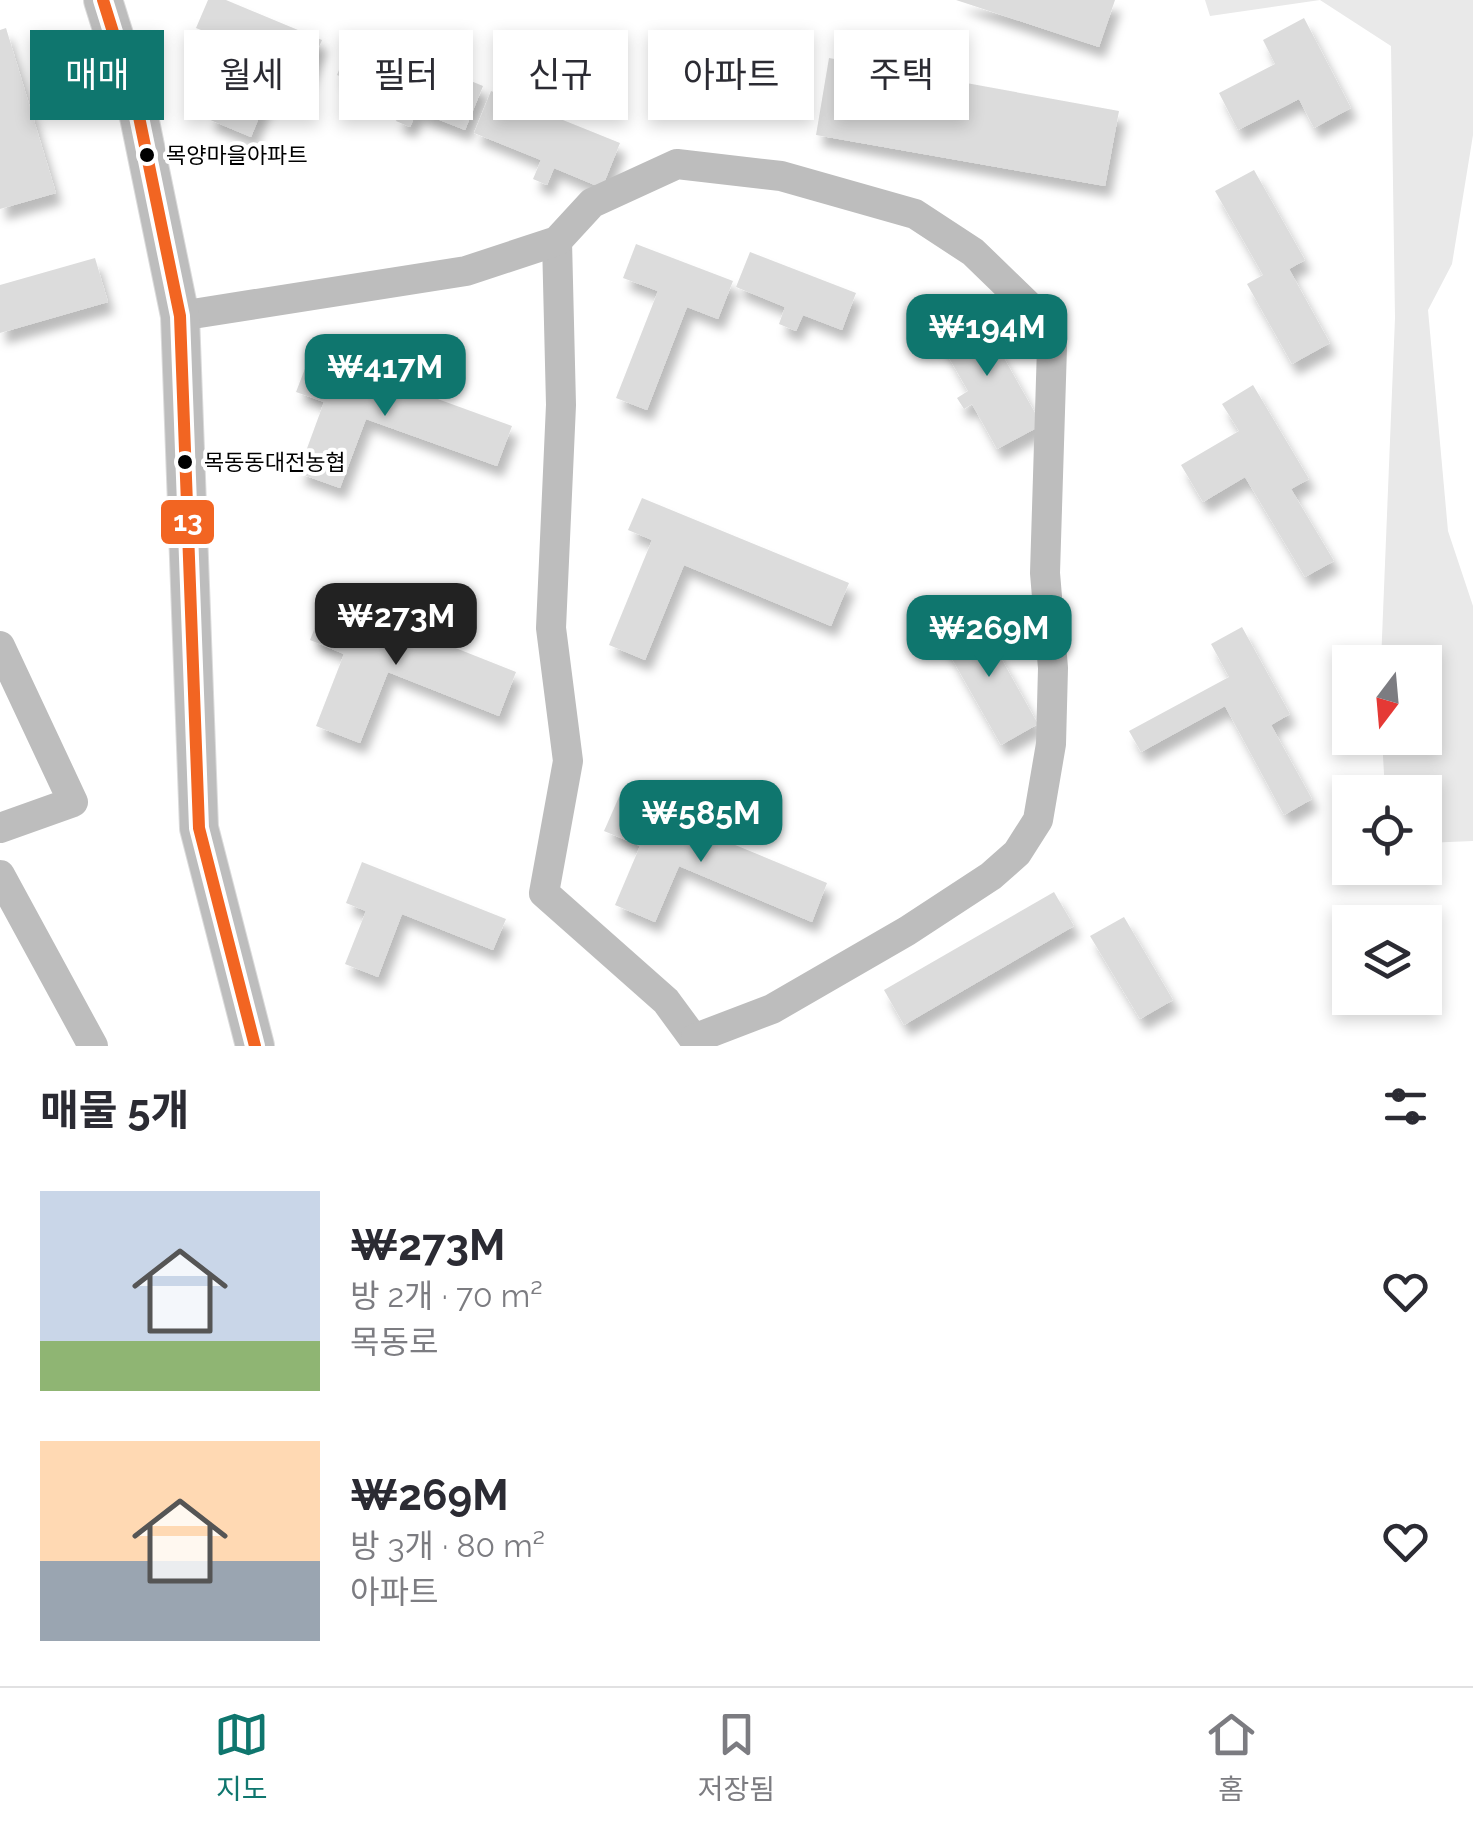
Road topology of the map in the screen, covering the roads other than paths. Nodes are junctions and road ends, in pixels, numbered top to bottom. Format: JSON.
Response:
{"nodes":[{"id":1,"x":103,"y":0,"type":"edge"},
{"id":2,"x":557,"y":240,"type":"junction"},
{"id":3,"x":180,"y":316,"type":"junction"},
{"id":4,"x":0,"y":646,"type":"edge"},
{"id":5,"x":0,"y":828,"type":"edge"},
{"id":6,"x":0,"y":875,"type":"edge"},
{"id":7,"x":698,"y":1042,"type":"edge"},
{"id":8,"x":252,"y":1045,"type":"edge"},
{"id":9,"x":93,"y":1046,"type":"edge"}],
"edges":[{"from":1,"to":3,"type":"main road"},
{"from":2,"to":3,"type":"street"},
{"from":2,"to":7,"type":"street"},
{"from":2,"to":7,"type":"street"},
{"from":3,"to":8,"type":"main road"},
{"from":4,"to":5,"type":"street"},
{"from":6,"to":9,"type":"street"}]}
